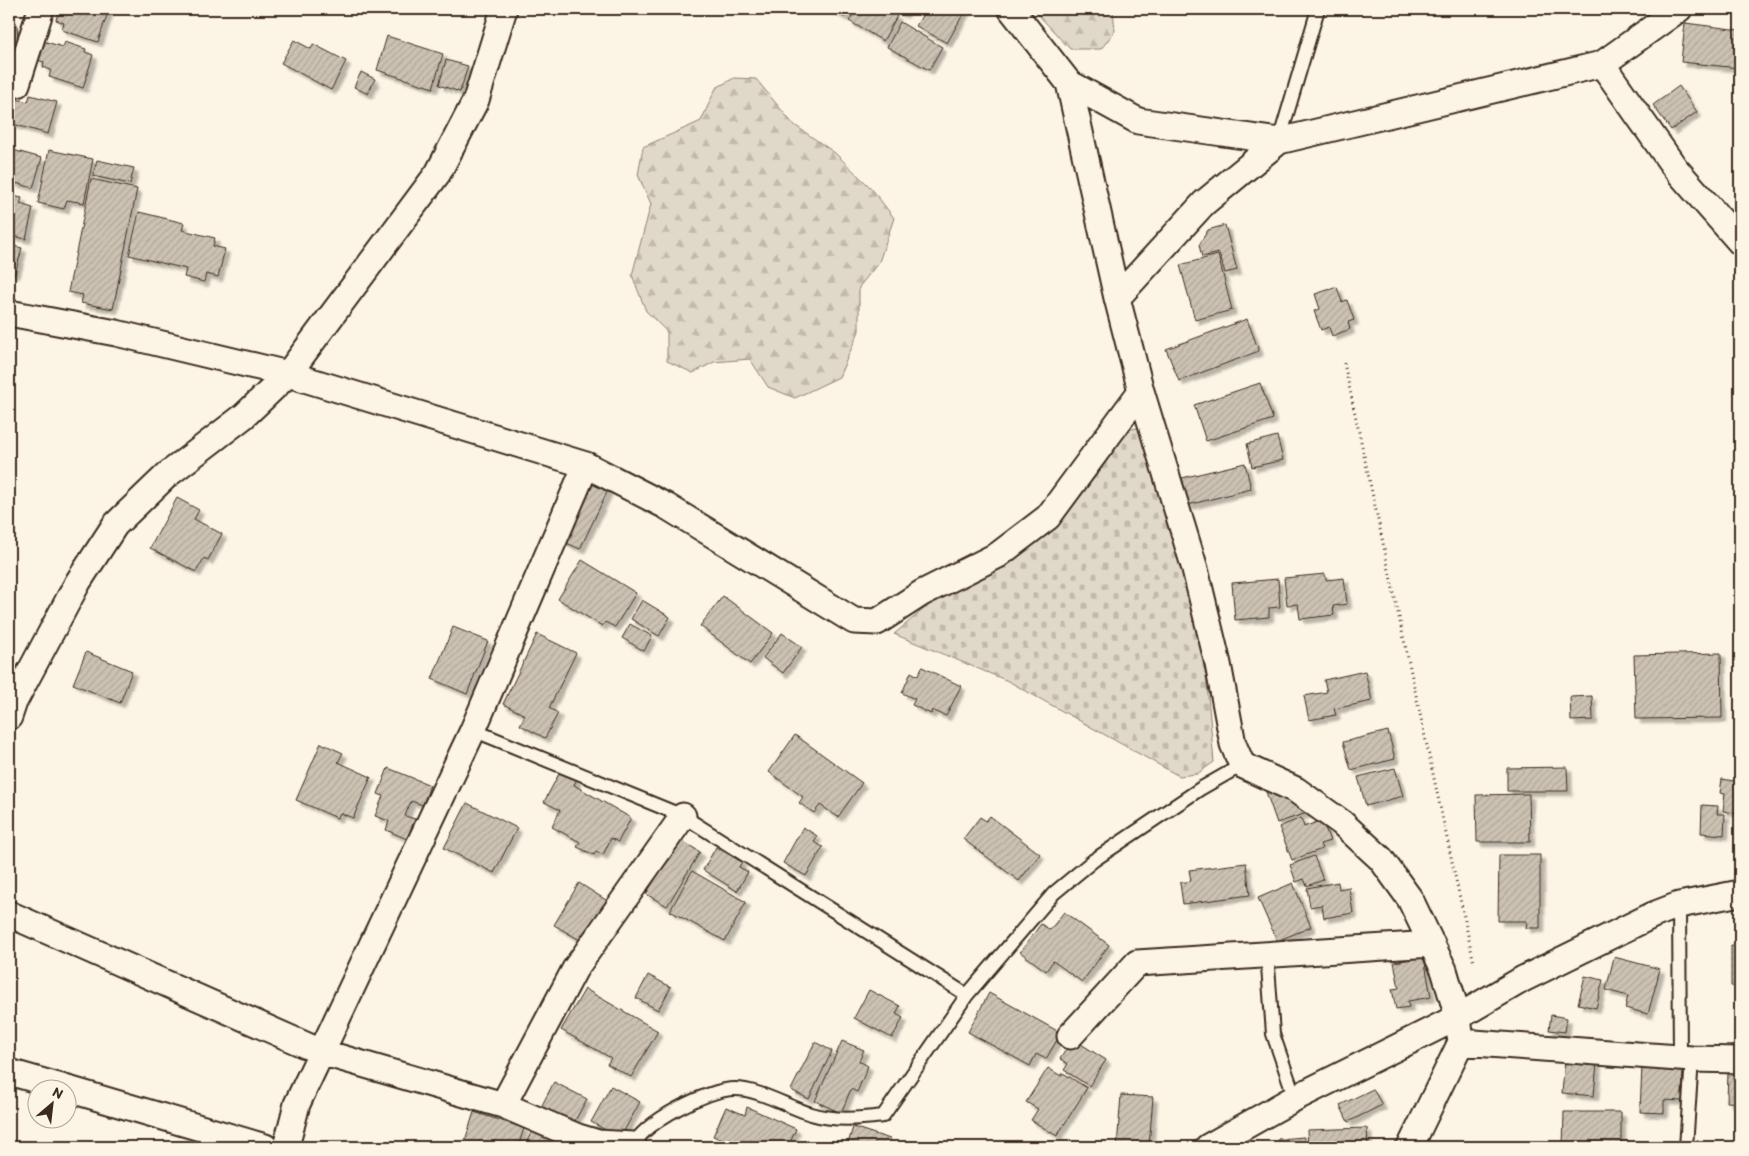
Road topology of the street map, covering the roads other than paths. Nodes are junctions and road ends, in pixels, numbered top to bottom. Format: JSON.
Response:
{"nodes":[{"id":1,"x":41,"y":9,"type":"edge"},
{"id":2,"x":504,"y":9,"type":"edge"},
{"id":3,"x":1011,"y":9,"type":"edge"},
{"id":4,"x":1318,"y":9,"type":"edge"},
{"id":5,"x":1679,"y":9,"type":"edge"},
{"id":6,"x":1602,"y":64,"type":"junction"},
{"id":7,"x":1070,"y":84,"type":"junction"},
{"id":8,"x":9,"y":85,"type":"edge"},
{"id":9,"x":1279,"y":141,"type":"junction"},
{"id":10,"x":1740,"y":242,"type":"edge"},
{"id":11,"x":1117,"y":298,"type":"junction"},
{"id":12,"x":9,"y":313,"type":"edge"},
{"id":13,"x":288,"y":374,"type":"junction"},
{"id":14,"x":1141,"y":392,"type":"junction"},
{"id":15,"x":586,"y":466,"type":"junction"},
{"id":16,"x":9,"y":717,"type":"edge"},
{"id":17,"x":473,"y":730,"type":"junction"},
{"id":18,"x":1242,"y":765,"type":"junction"},
{"id":19,"x":684,"y":816,"type":"junction"},
{"id":20,"x":1740,"y":893,"type":"edge"},
{"id":21,"x":1679,"y":905,"type":"junction"},
{"id":22,"x":9,"y":914,"type":"edge"},
{"id":23,"x":1432,"y":944,"type":"junction"},
{"id":24,"x":1267,"y":953,"type":"junction"},
{"id":25,"x":967,"y":995,"type":"junction"},
{"id":26,"x":1458,"y":1017,"type":"junction"},
{"id":27,"x":1070,"y":1036,"type":"dead end"},
{"id":28,"x":1462,"y":1042,"type":"junction"},
{"id":29,"x":321,"y":1052,"type":"junction"},
{"id":30,"x":1686,"y":1058,"type":"junction"},
{"id":31,"x":1740,"y":1060,"type":"edge"},
{"id":32,"x":9,"y":1072,"type":"edge"},
{"id":33,"x":29,"y":1078,"type":"edge"},
{"id":34,"x":78,"y":1092,"type":"edge"},
{"id":35,"x":1295,"y":1098,"type":"junction"},
{"id":36,"x":503,"y":1105,"type":"junction"},
{"id":37,"x":632,"y":1146,"type":"edge"},
{"id":38,"x":265,"y":1147,"type":"edge"},
{"id":39,"x":286,"y":1147,"type":"edge"},
{"id":40,"x":1208,"y":1147,"type":"edge"},
{"id":41,"x":1410,"y":1147,"type":"edge"},
{"id":42,"x":1686,"y":1147,"type":"edge"}],
"edges":[{"from":1,"to":8,"type":"street"},
{"from":2,"to":13,"type":"street"},
{"from":3,"to":7,"type":"street"},
{"from":4,"to":9,"type":"lane"},
{"from":5,"to":6,"type":"street"},
{"from":6,"to":9,"type":"street"},
{"from":6,"to":10,"type":"street"},
{"from":7,"to":9,"type":"street"},
{"from":7,"to":11,"type":"street"},
{"from":9,"to":11,"type":"street"},
{"from":11,"to":14,"type":"street"},
{"from":12,"to":13,"type":"street"},
{"from":13,"to":15,"type":"street"},
{"from":13,"to":16,"type":"street"},
{"from":14,"to":15,"type":"street"},
{"from":14,"to":18,"type":"street"},
{"from":15,"to":17,"type":"street"},
{"from":17,"to":19,"type":"lane"},
{"from":17,"to":29,"type":"street"},
{"from":18,"to":23,"type":"street"},
{"from":18,"to":25,"type":"lane"},
{"from":19,"to":25,"type":"lane"},
{"from":19,"to":36,"type":"street"},
{"from":20,"to":21,"type":"street"},
{"from":21,"to":26,"type":"street"},
{"from":21,"to":30,"type":"lane"},
{"from":22,"to":29,"type":"street"},
{"from":23,"to":24,"type":"street"},
{"from":23,"to":26,"type":"street"},
{"from":24,"to":27,"type":"street"},
{"from":24,"to":35,"type":"lane"},
{"from":25,"to":37,"type":"lane"},
{"from":26,"to":28,"type":"street"},
{"from":26,"to":35,"type":"street"},
{"from":28,"to":30,"type":"street"},
{"from":28,"to":41,"type":"street"},
{"from":29,"to":36,"type":"street"},
{"from":29,"to":39,"type":"street"},
{"from":30,"to":31,"type":"street"},
{"from":30,"to":42,"type":"lane"},
{"from":32,"to":33,"type":"street"},
{"from":34,"to":38,"type":"street"},
{"from":35,"to":40,"type":"street"},
{"from":36,"to":37,"type":"street"}]}
